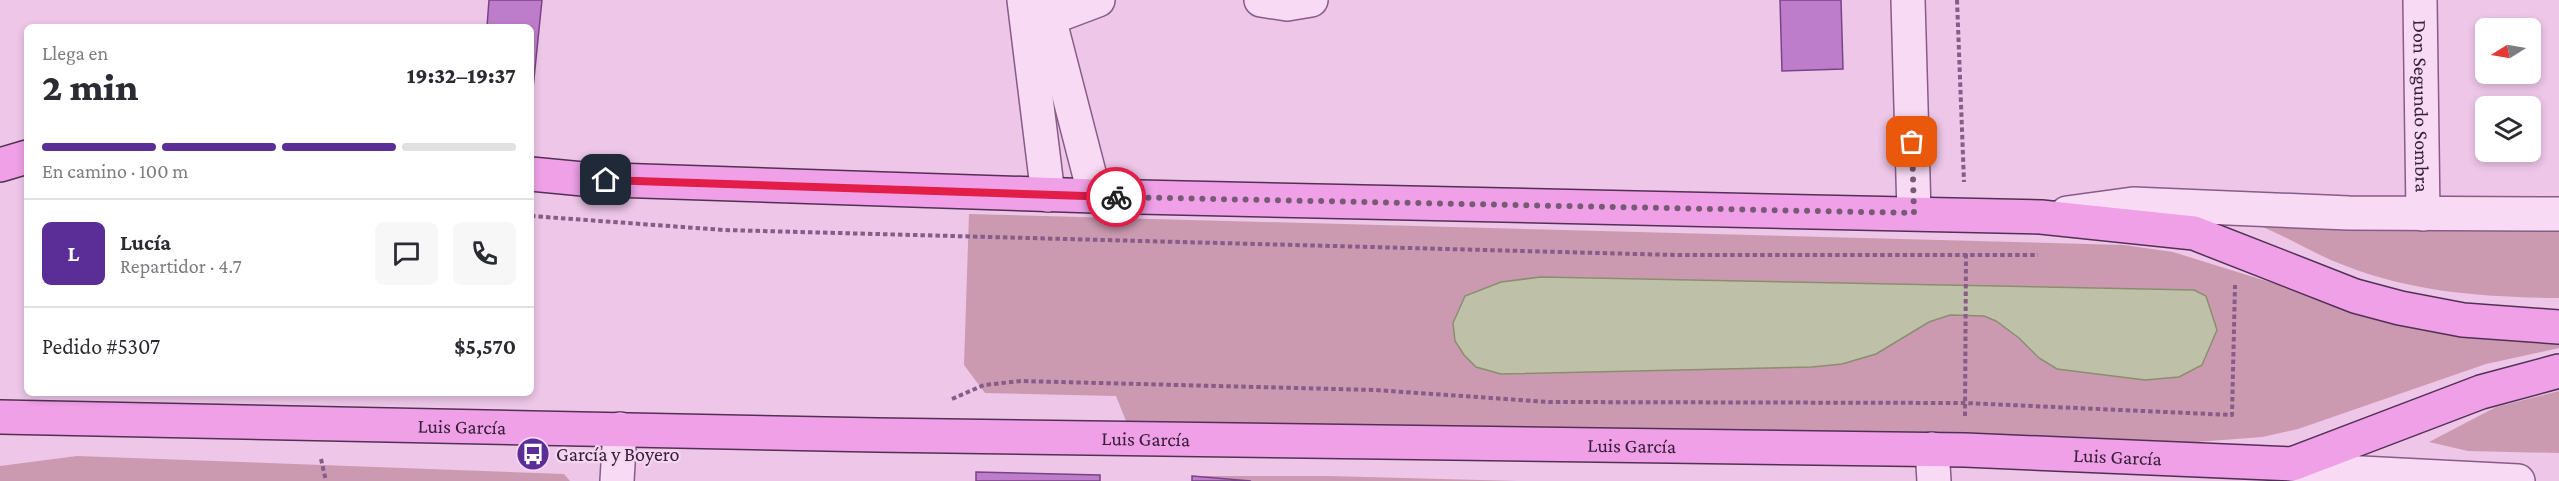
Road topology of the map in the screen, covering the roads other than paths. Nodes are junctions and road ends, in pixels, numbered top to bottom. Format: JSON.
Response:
{"nodes":[{"id":1,"x":1098,"y":0,"type":"edge"},
{"id":2,"x":1261,"y":0,"type":"edge"},
{"id":3,"x":1311,"y":0,"type":"edge"},
{"id":4,"x":1908,"y":0,"type":"edge"},
{"id":5,"x":2420,"y":0,"type":"edge"},
{"id":6,"x":1034,"y":11,"type":"edge"},
{"id":7,"x":24,"y":158,"type":"edge"},
{"id":8,"x":0,"y":165,"type":"edge"},
{"id":9,"x":534,"y":174,"type":"edge"},
{"id":10,"x":1048,"y":195,"type":"junction"},
{"id":11,"x":1095,"y":196,"type":"junction"},
{"id":12,"x":1914,"y":213,"type":"junction"},
{"id":13,"x":2423,"y":214,"type":"junction"},
{"id":14,"x":2559,"y":214,"type":"edge"},
{"id":15,"x":2041,"y":217,"type":"junction"},
{"id":16,"x":2559,"y":327,"type":"edge"},
{"id":17,"x":2559,"y":371,"type":"edge"},
{"id":18,"x":0,"y":417,"type":"edge"},
{"id":19,"x":620,"y":429,"type":"junction"},
{"id":20,"x":2292,"y":464,"type":"junction"},
{"id":21,"x":1933,"y":465,"type":"edge"},
{"id":22,"x":2361,"y":477,"type":"edge"},
{"id":23,"x":617,"y":481,"type":"edge"},
{"id":24,"x":2518,"y":481,"type":"edge"}],
"edges":[{"from":1,"to":6,"type":"street"},
{"from":2,"to":3,"type":"street"},
{"from":4,"to":12,"type":"street"},
{"from":5,"to":13,"type":"street","name":"Don Segundo Sombra"},
{"from":6,"to":10,"type":"street"},
{"from":6,"to":11,"type":"street"},
{"from":7,"to":8,"type":"main road"},
{"from":9,"to":10,"type":"main road"},
{"from":10,"to":11,"type":"main road"},
{"from":11,"to":12,"type":"main road"},
{"from":12,"to":15,"type":"main road"},
{"from":13,"to":14,"type":"street"},
{"from":13,"to":15,"type":"street"},
{"from":15,"to":16,"type":"main road"},
{"from":17,"to":20,"type":"main road","name":"Luis García"},
{"from":18,"to":19,"type":"main road","name":"Luis García"},
{"from":19,"to":21,"type":"main road","name":"Luis García"},
{"from":19,"to":23,"type":"street"},
{"from":20,"to":21,"type":"main road","name":"Luis García"},
{"from":20,"to":22,"type":"street","name":"Luis García"},
{"from":22,"to":24,"type":"street","name":"Luis García"}]}
